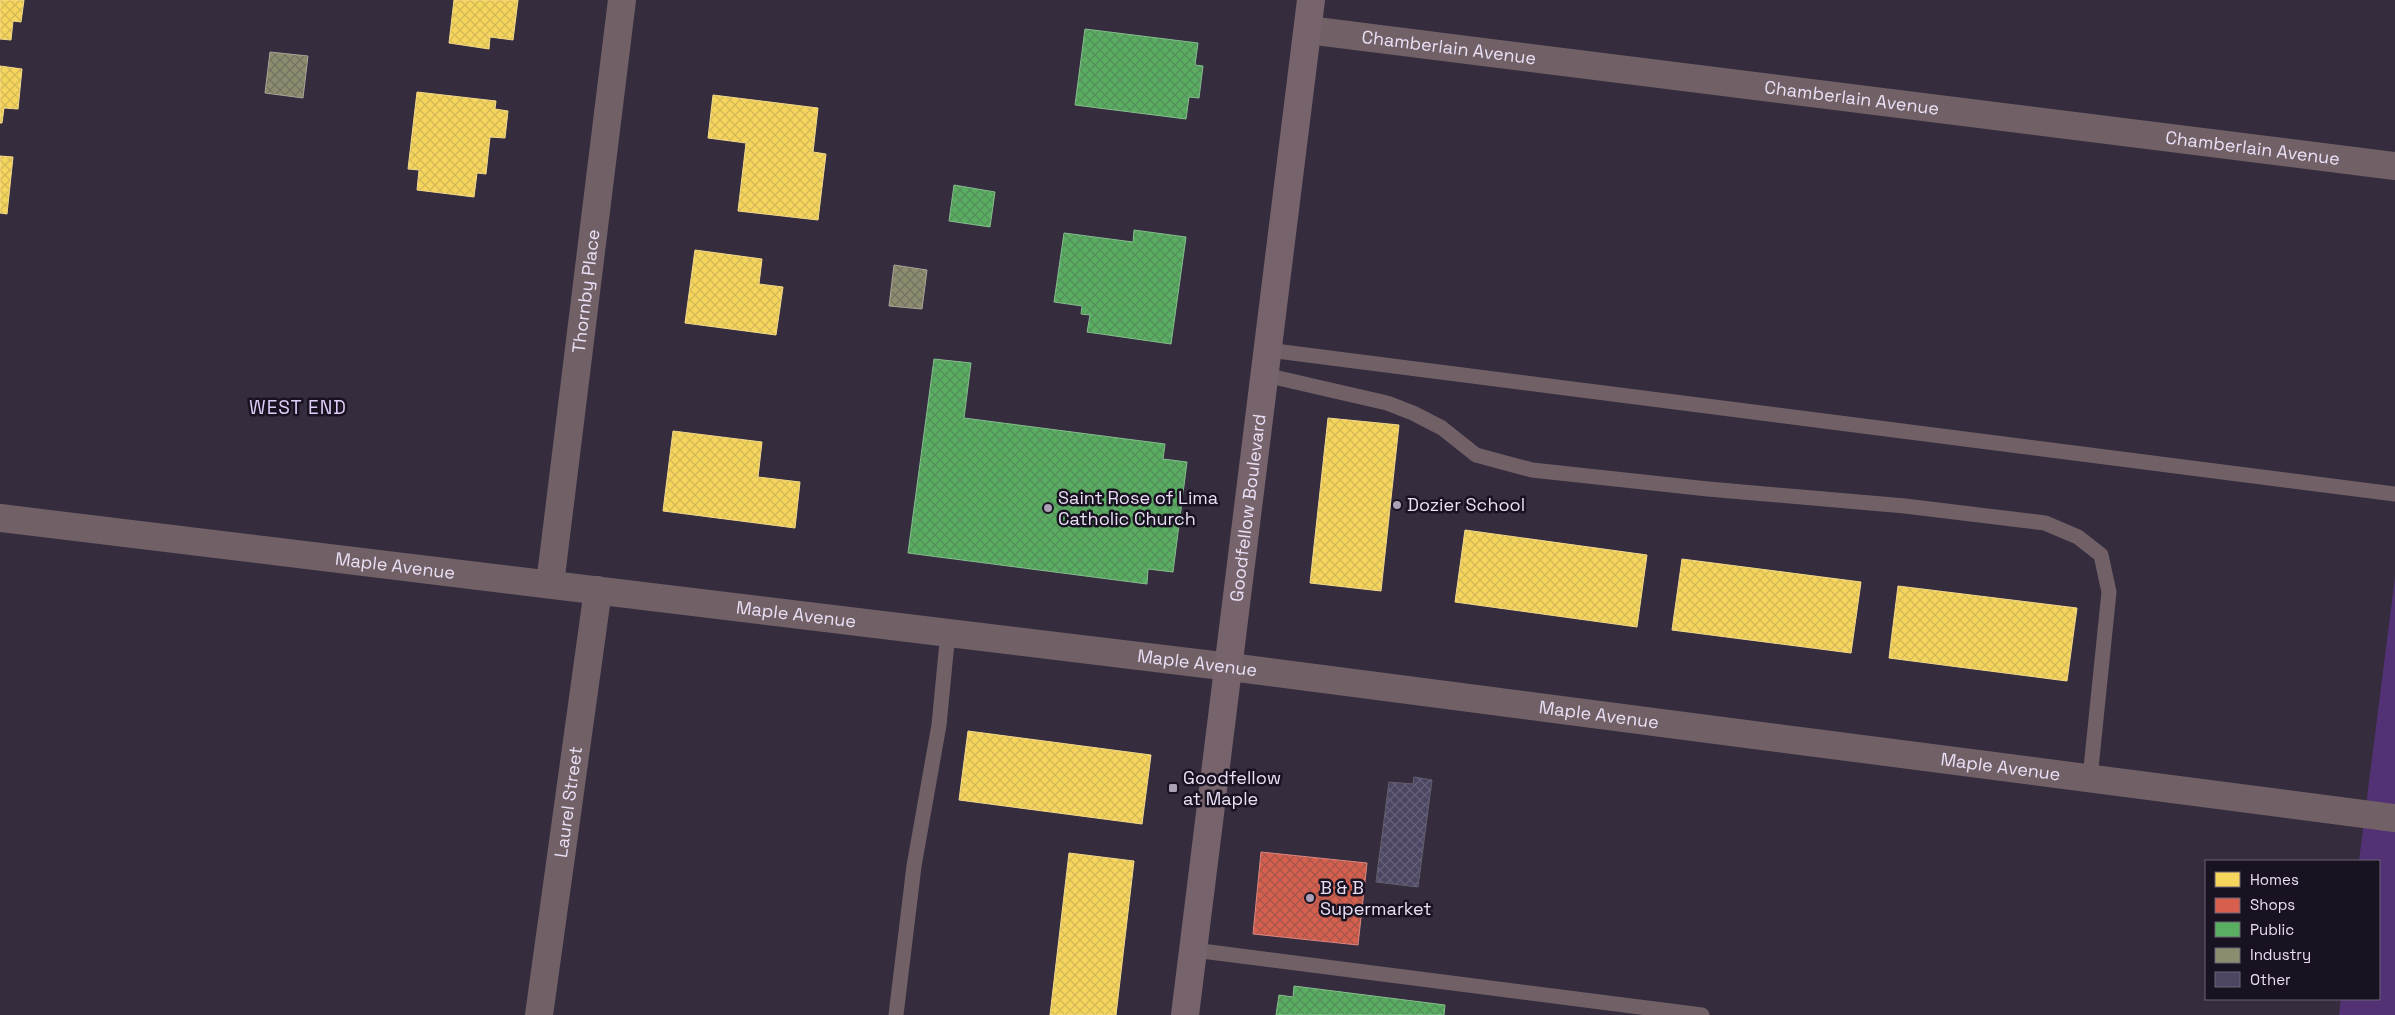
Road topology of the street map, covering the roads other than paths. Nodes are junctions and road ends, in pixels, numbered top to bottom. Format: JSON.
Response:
{"nodes":[{"id":1,"x":622,"y":0,"type":"edge"},
{"id":2,"x":1311,"y":0,"type":"edge"},
{"id":3,"x":1308,"y":30,"type":"junction"},
{"id":4,"x":2395,"y":166,"type":"edge"},
{"id":5,"x":1267,"y":363,"type":"junction"},
{"id":6,"x":2395,"y":494,"type":"edge"},
{"id":7,"x":0,"y":518,"type":"edge"},
{"id":8,"x":550,"y":584,"type":"junction"},
{"id":9,"x":598,"y":590,"type":"junction"},
{"id":10,"x":948,"y":632,"type":"junction"},
{"id":11,"x":1230,"y":667,"type":"junction"},
{"id":12,"x":2090,"y":778,"type":"junction"},
{"id":13,"x":2395,"y":818,"type":"edge"},
{"id":14,"x":1194,"y":950,"type":"junction"},
{"id":15,"x":539,"y":1015,"type":"edge"},
{"id":16,"x":896,"y":1015,"type":"edge"},
{"id":17,"x":1186,"y":1015,"type":"edge"},
{"id":18,"x":1702,"y":1015,"type":"edge"}],
"edges":[{"from":1,"to":8,"type":"street","name":"Thornby Place"},
{"from":2,"to":3,"type":"main road","name":"Goodfellow Boulevard"},
{"from":3,"to":4,"type":"street","name":"Chamberlain Avenue"},
{"from":3,"to":5,"type":"main road","name":"Goodfellow Boulevard"},
{"from":5,"to":6,"type":"lane"},
{"from":5,"to":11,"type":"main road","name":"Goodfellow Boulevard"},
{"from":5,"to":12,"type":"lane"},
{"from":7,"to":8,"type":"street","name":"Maple Avenue"},
{"from":8,"to":9,"type":"street","name":"Maple Avenue"},
{"from":9,"to":10,"type":"street","name":"Maple Avenue"},
{"from":9,"to":15,"type":"street","name":"Laurel Street"},
{"from":10,"to":11,"type":"street","name":"Maple Avenue"},
{"from":10,"to":16,"type":"lane"},
{"from":11,"to":12,"type":"street","name":"Maple Avenue"},
{"from":11,"to":14,"type":"main road","name":"Goodfellow Boulevard"},
{"from":12,"to":13,"type":"street","name":"Maple Avenue"},
{"from":14,"to":17,"type":"main road","name":"Goodfellow Boulevard"},
{"from":14,"to":18,"type":"lane"}]}
